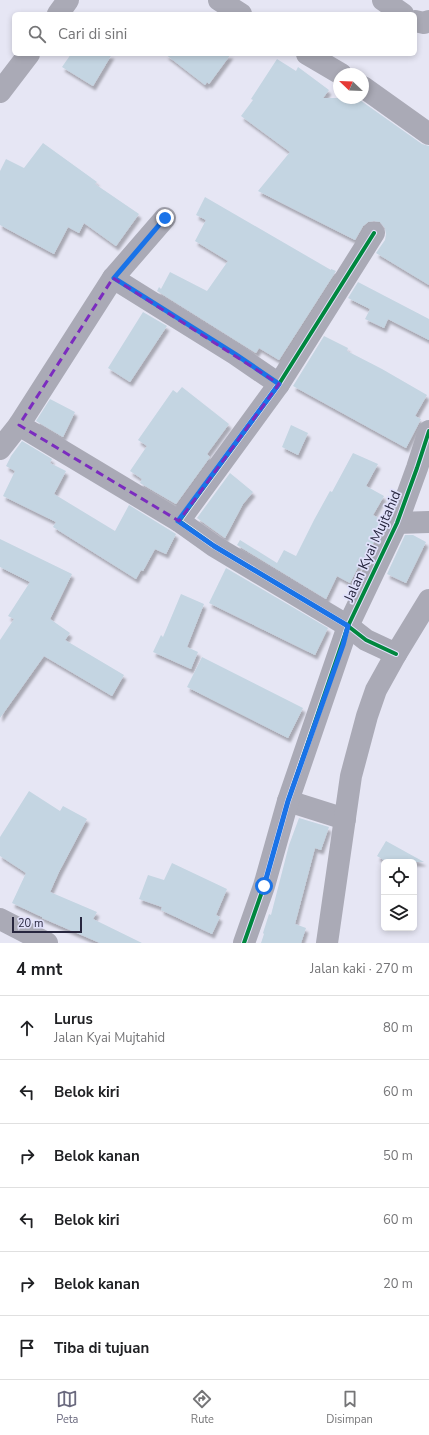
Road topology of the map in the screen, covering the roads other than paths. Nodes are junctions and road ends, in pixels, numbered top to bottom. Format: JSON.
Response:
{"nodes":[{"id":1,"x":68,"y":0,"type":"edge"},
{"id":2,"x":219,"y":0,"type":"edge"},
{"id":3,"x":383,"y":0,"type":"edge"},
{"id":4,"x":59,"y":12,"type":"edge"},
{"id":5,"x":239,"y":12,"type":"edge"},
{"id":6,"x":399,"y":12,"type":"edge"},
{"id":7,"x":417,"y":21,"type":"edge"},
{"id":8,"x":429,"y":22,"type":"edge"},
{"id":9,"x":27,"y":56,"type":"edge"},
{"id":10,"x":310,"y":56,"type":"edge"},
{"id":11,"x":333,"y":69,"type":"edge"},
{"id":12,"x":369,"y":91,"type":"edge"},
{"id":13,"x":0,"y":92,"type":"edge"},
{"id":14,"x":429,"y":134,"type":"edge"},
{"id":15,"x":165,"y":218,"type":"dead end"},
{"id":16,"x":374,"y":233,"type":"dead end"},
{"id":17,"x":114,"y":278,"type":"junction"},
{"id":18,"x":279,"y":384,"type":"junction"},
{"id":19,"x":19,"y":425,"type":"junction"},
{"id":20,"x":429,"y":431,"type":"edge"},
{"id":21,"x":0,"y":448,"type":"edge"},
{"id":22,"x":178,"y":521,"type":"junction"},
{"id":23,"x":413,"y":523,"type":"edge"},
{"id":24,"x":429,"y":600,"type":"edge"},
{"id":25,"x":348,"y":626,"type":"junction"},
{"id":26,"x":393,"y":653,"type":"junction"},
{"id":27,"x":295,"y":803,"type":"junction"},
{"id":28,"x":339,"y":817,"type":"junction"},
{"id":29,"x":0,"y":919,"type":"edge"},
{"id":30,"x":47,"y":943,"type":"edge"},
{"id":31,"x":244,"y":943,"type":"edge"},
{"id":32,"x":327,"y":943,"type":"edge"}],
"edges":[{"from":1,"to":4,"type":"street"},
{"from":2,"to":5,"type":"street"},
{"from":3,"to":6,"type":"street"},
{"from":7,"to":8,"type":"street"},
{"from":9,"to":13,"type":"street"},
{"from":10,"to":11,"type":"street"},
{"from":12,"to":14,"type":"street"},
{"from":15,"to":17,"type":"street"},
{"from":16,"to":18,"type":"street"},
{"from":17,"to":18,"type":"street"},
{"from":17,"to":19,"type":"street"},
{"from":18,"to":22,"type":"street"},
{"from":19,"to":21,"type":"street"},
{"from":19,"to":22,"type":"street"},
{"from":20,"to":23,"type":"street","name":"Jalan Kyai Mujtahid"},
{"from":22,"to":25,"type":"street"},
{"from":23,"to":25,"type":"street","name":"Jalan Kyai Mujtahid"},
{"from":24,"to":26,"type":"street"},
{"from":25,"to":26,"type":"street"},
{"from":25,"to":27,"type":"street","name":"Jalan Kyai Mujtahid"},
{"from":26,"to":28,"type":"street"},
{"from":27,"to":28,"type":"street"},
{"from":27,"to":31,"type":"street","name":"Jalan Kyai Mujtahid"},
{"from":28,"to":32,"type":"street"},
{"from":29,"to":30,"type":"street"}]}
